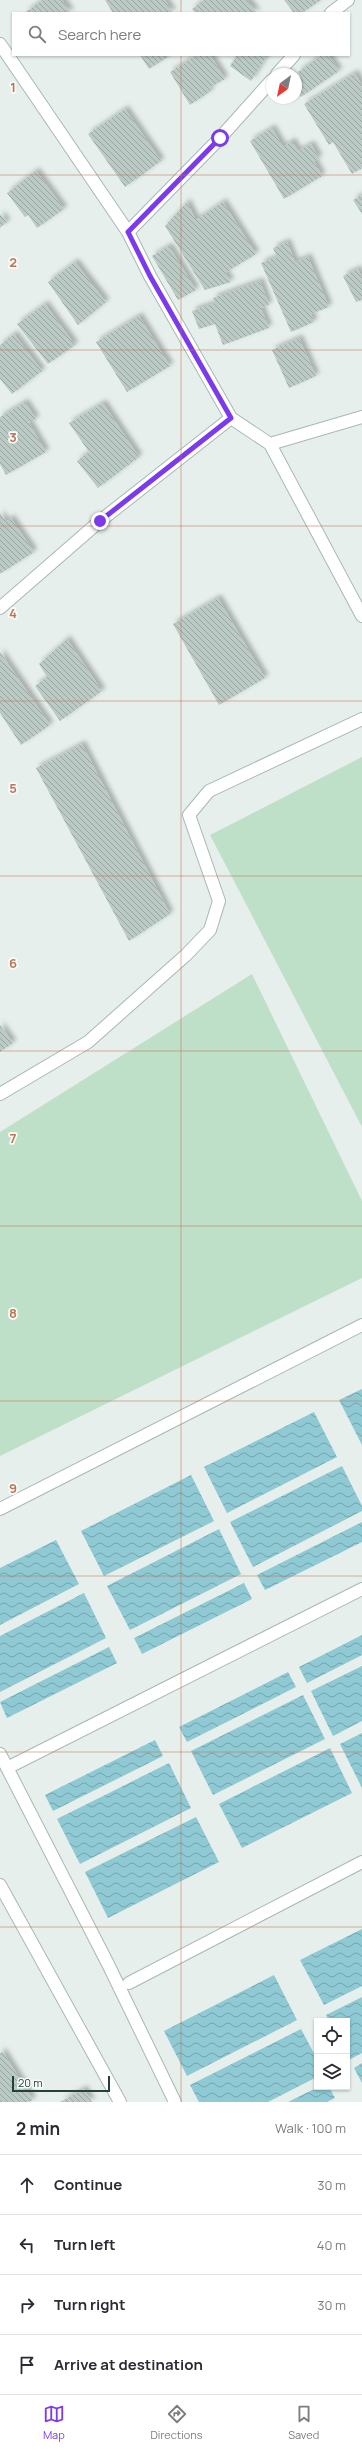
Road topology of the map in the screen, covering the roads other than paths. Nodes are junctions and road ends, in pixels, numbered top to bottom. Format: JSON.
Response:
{"nodes":[{"id":1,"x":348,"y":0,"type":"edge"},
{"id":2,"x":332,"y":12,"type":"edge"},
{"id":3,"x":0,"y":44,"type":"edge"},
{"id":4,"x":293,"y":56,"type":"edge"},
{"id":5,"x":282,"y":68,"type":"edge"},
{"id":6,"x":266,"y":87,"type":"edge"},
{"id":7,"x":128,"y":232,"type":"junction"},
{"id":8,"x":362,"y":417,"type":"edge"},
{"id":9,"x":231,"y":418,"type":"junction"},
{"id":10,"x":270,"y":444,"type":"junction"},
{"id":11,"x":0,"y":608,"type":"edge"},
{"id":12,"x":362,"y":616,"type":"edge"},
{"id":13,"x":362,"y":719,"type":"edge"},
{"id":14,"x":0,"y":1094,"type":"edge"},
{"id":15,"x":362,"y":1325,"type":"edge"},
{"id":16,"x":0,"y":1509,"type":"edge"},
{"id":17,"x":362,"y":1589,"type":"edge"},
{"id":18,"x":0,"y":1754,"type":"edge"},
{"id":19,"x":7,"y":1768,"type":"junction"},
{"id":20,"x":362,"y":1862,"type":"edge"},
{"id":21,"x":0,"y":1885,"type":"edge"},
{"id":22,"x":129,"y":1983,"type":"dead end"},
{"id":23,"x":120,"y":2102,"type":"edge"},
{"id":24,"x":175,"y":2102,"type":"edge"}],
"edges":[{"from":1,"to":2,"type":"street"},
{"from":3,"to":7,"type":"street"},
{"from":4,"to":5,"type":"street"},
{"from":6,"to":7,"type":"street"},
{"from":7,"to":9,"type":"street"},
{"from":8,"to":10,"type":"street"},
{"from":9,"to":10,"type":"street"},
{"from":9,"to":11,"type":"street"},
{"from":10,"to":12,"type":"street"},
{"from":13,"to":14,"type":"street"},
{"from":15,"to":16,"type":"street"},
{"from":17,"to":19,"type":"street"},
{"from":18,"to":19,"type":"street"},
{"from":19,"to":24,"type":"street"},
{"from":20,"to":22,"type":"street"},
{"from":21,"to":23,"type":"street"}]}
